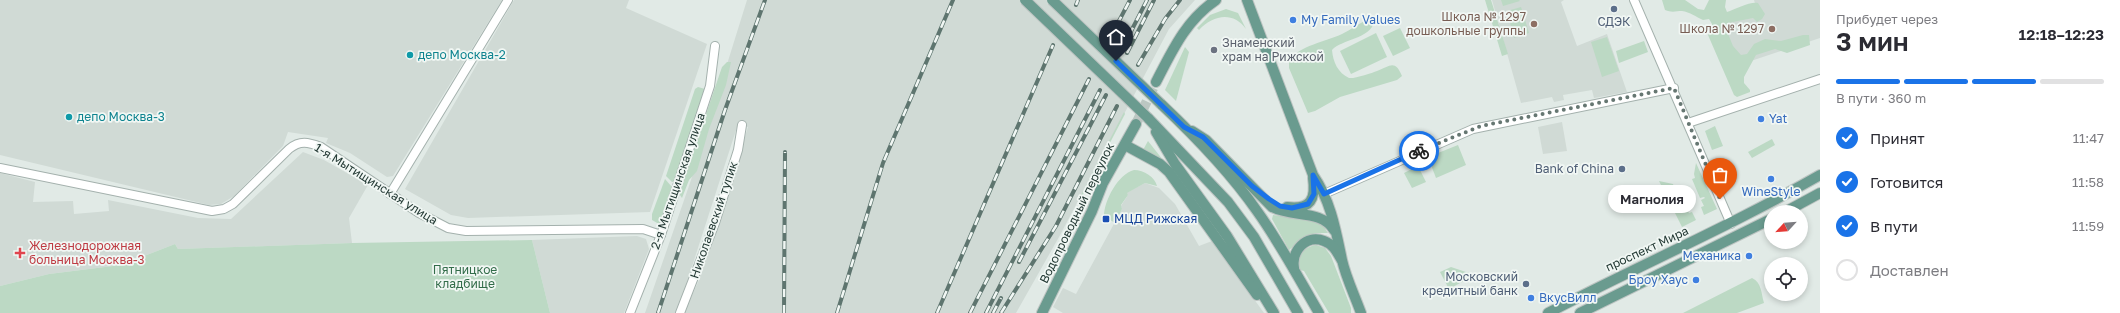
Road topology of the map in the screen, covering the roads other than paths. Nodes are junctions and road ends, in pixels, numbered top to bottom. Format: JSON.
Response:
{"nodes":[{"id":1,"x":508,"y":0,"type":"edge"},
{"id":2,"x":1025,"y":0,"type":"edge"},
{"id":3,"x":1052,"y":0,"type":"edge"},
{"id":4,"x":1216,"y":0,"type":"edge"},
{"id":5,"x":1247,"y":0,"type":"edge"},
{"id":6,"x":1634,"y":0,"type":"edge"},
{"id":7,"x":715,"y":46,"type":"dead end"},
{"id":8,"x":1820,"y":79,"type":"edge"},
{"id":9,"x":1156,"y":82,"type":"tunnel mouth"},
{"id":10,"x":1674,"y":88,"type":"junction"},
{"id":11,"x":1148,"y":118,"type":"junction"},
{"id":12,"x":1688,"y":123,"type":"junction"},
{"id":13,"x":1136,"y":124,"type":"tunnel mouth"},
{"id":14,"x":742,"y":125,"type":"dead end"},
{"id":15,"x":1184,"y":127,"type":"junction"},
{"id":16,"x":1125,"y":144,"type":"junction"},
{"id":17,"x":0,"y":168,"type":"edge"},
{"id":18,"x":1313,"y":175,"type":"junction"},
{"id":19,"x":1820,"y":175,"type":"edge"},
{"id":20,"x":1252,"y":186,"type":"junction"},
{"id":21,"x":1820,"y":193,"type":"edge"},
{"id":22,"x":390,"y":194,"type":"junction"},
{"id":23,"x":1324,"y":194,"type":"junction"},
{"id":24,"x":1798,"y":205,"type":"edge"},
{"id":25,"x":1764,"y":223,"type":"edge"},
{"id":26,"x":1731,"y":224,"type":"junction"},
{"id":27,"x":661,"y":235,"type":"junction"},
{"id":28,"x":1338,"y":235,"type":"junction"},
{"id":29,"x":1345,"y":270,"type":"junction"},
{"id":30,"x":1295,"y":272,"type":"junction"},
{"id":31,"x":1565,"y":309,"type":"edge"},
{"id":32,"x":630,"y":313,"type":"edge"},
{"id":33,"x":680,"y":313,"type":"edge"},
{"id":34,"x":1042,"y":313,"type":"edge"},
{"id":35,"x":1274,"y":313,"type":"edge"},
{"id":36,"x":1298,"y":313,"type":"edge"},
{"id":37,"x":1319,"y":313,"type":"edge"},
{"id":38,"x":1361,"y":313,"type":"edge"},
{"id":39,"x":1548,"y":313,"type":"edge"},
{"id":40,"x":1580,"y":313,"type":"edge"}],
"edges":[{"from":1,"to":22,"type":"street"},
{"from":2,"to":11,"type":"main road","bridge":true},
{"from":3,"to":15,"type":"main road","bridge":true},
{"from":4,"to":9,"type":"main road"},
{"from":5,"to":18,"type":"main road"},
{"from":6,"to":10,"type":"street"},
{"from":7,"to":27,"type":"street","name":"2-я Мытищинская улица"},
{"from":8,"to":12,"type":"street"},
{"from":10,"to":12,"type":"street"},
{"from":10,"to":23,"type":"street"},
{"from":11,"to":35,"type":"main road"},
{"from":11,"to":36,"type":"main road"},
{"from":12,"to":26,"type":"street"},
{"from":13,"to":16,"type":"main road","name":"Водопроводный переулок"},
{"from":14,"to":33,"type":"street","name":"Николаевский тупик"},
{"from":15,"to":20,"type":"main road"},
{"from":15,"to":30,"type":"main road"},
{"from":16,"to":34,"type":"main road","name":"Водопроводный переулок"},
{"from":16,"to":35,"type":"main road"},
{"from":17,"to":22,"type":"street","name":"1-я Мытищинская улица"},
{"from":18,"to":20,"type":"main road"},
{"from":18,"to":23,"type":"main road"},
{"from":19,"to":26,"type":"main road","name":"проспект Мира"},
{"from":20,"to":28,"type":"main road"},
{"from":21,"to":24,"type":"main road"},
{"from":22,"to":27,"type":"street","name":"1-я Мытищинская улица"},
{"from":23,"to":28,"type":"main road"},
{"from":25,"to":40,"type":"main road"},
{"from":26,"to":31,"type":"main road","name":"проспект Мира"},
{"from":27,"to":32,"type":"street","name":"2-я Мытищинская улица"},
{"from":28,"to":29,"type":"main road"},
{"from":29,"to":30,"type":"main road"},
{"from":29,"to":38,"type":"main road"},
{"from":30,"to":37,"type":"main road"},
{"from":31,"to":39,"type":"main road","name":"проспект Мира"}]}
